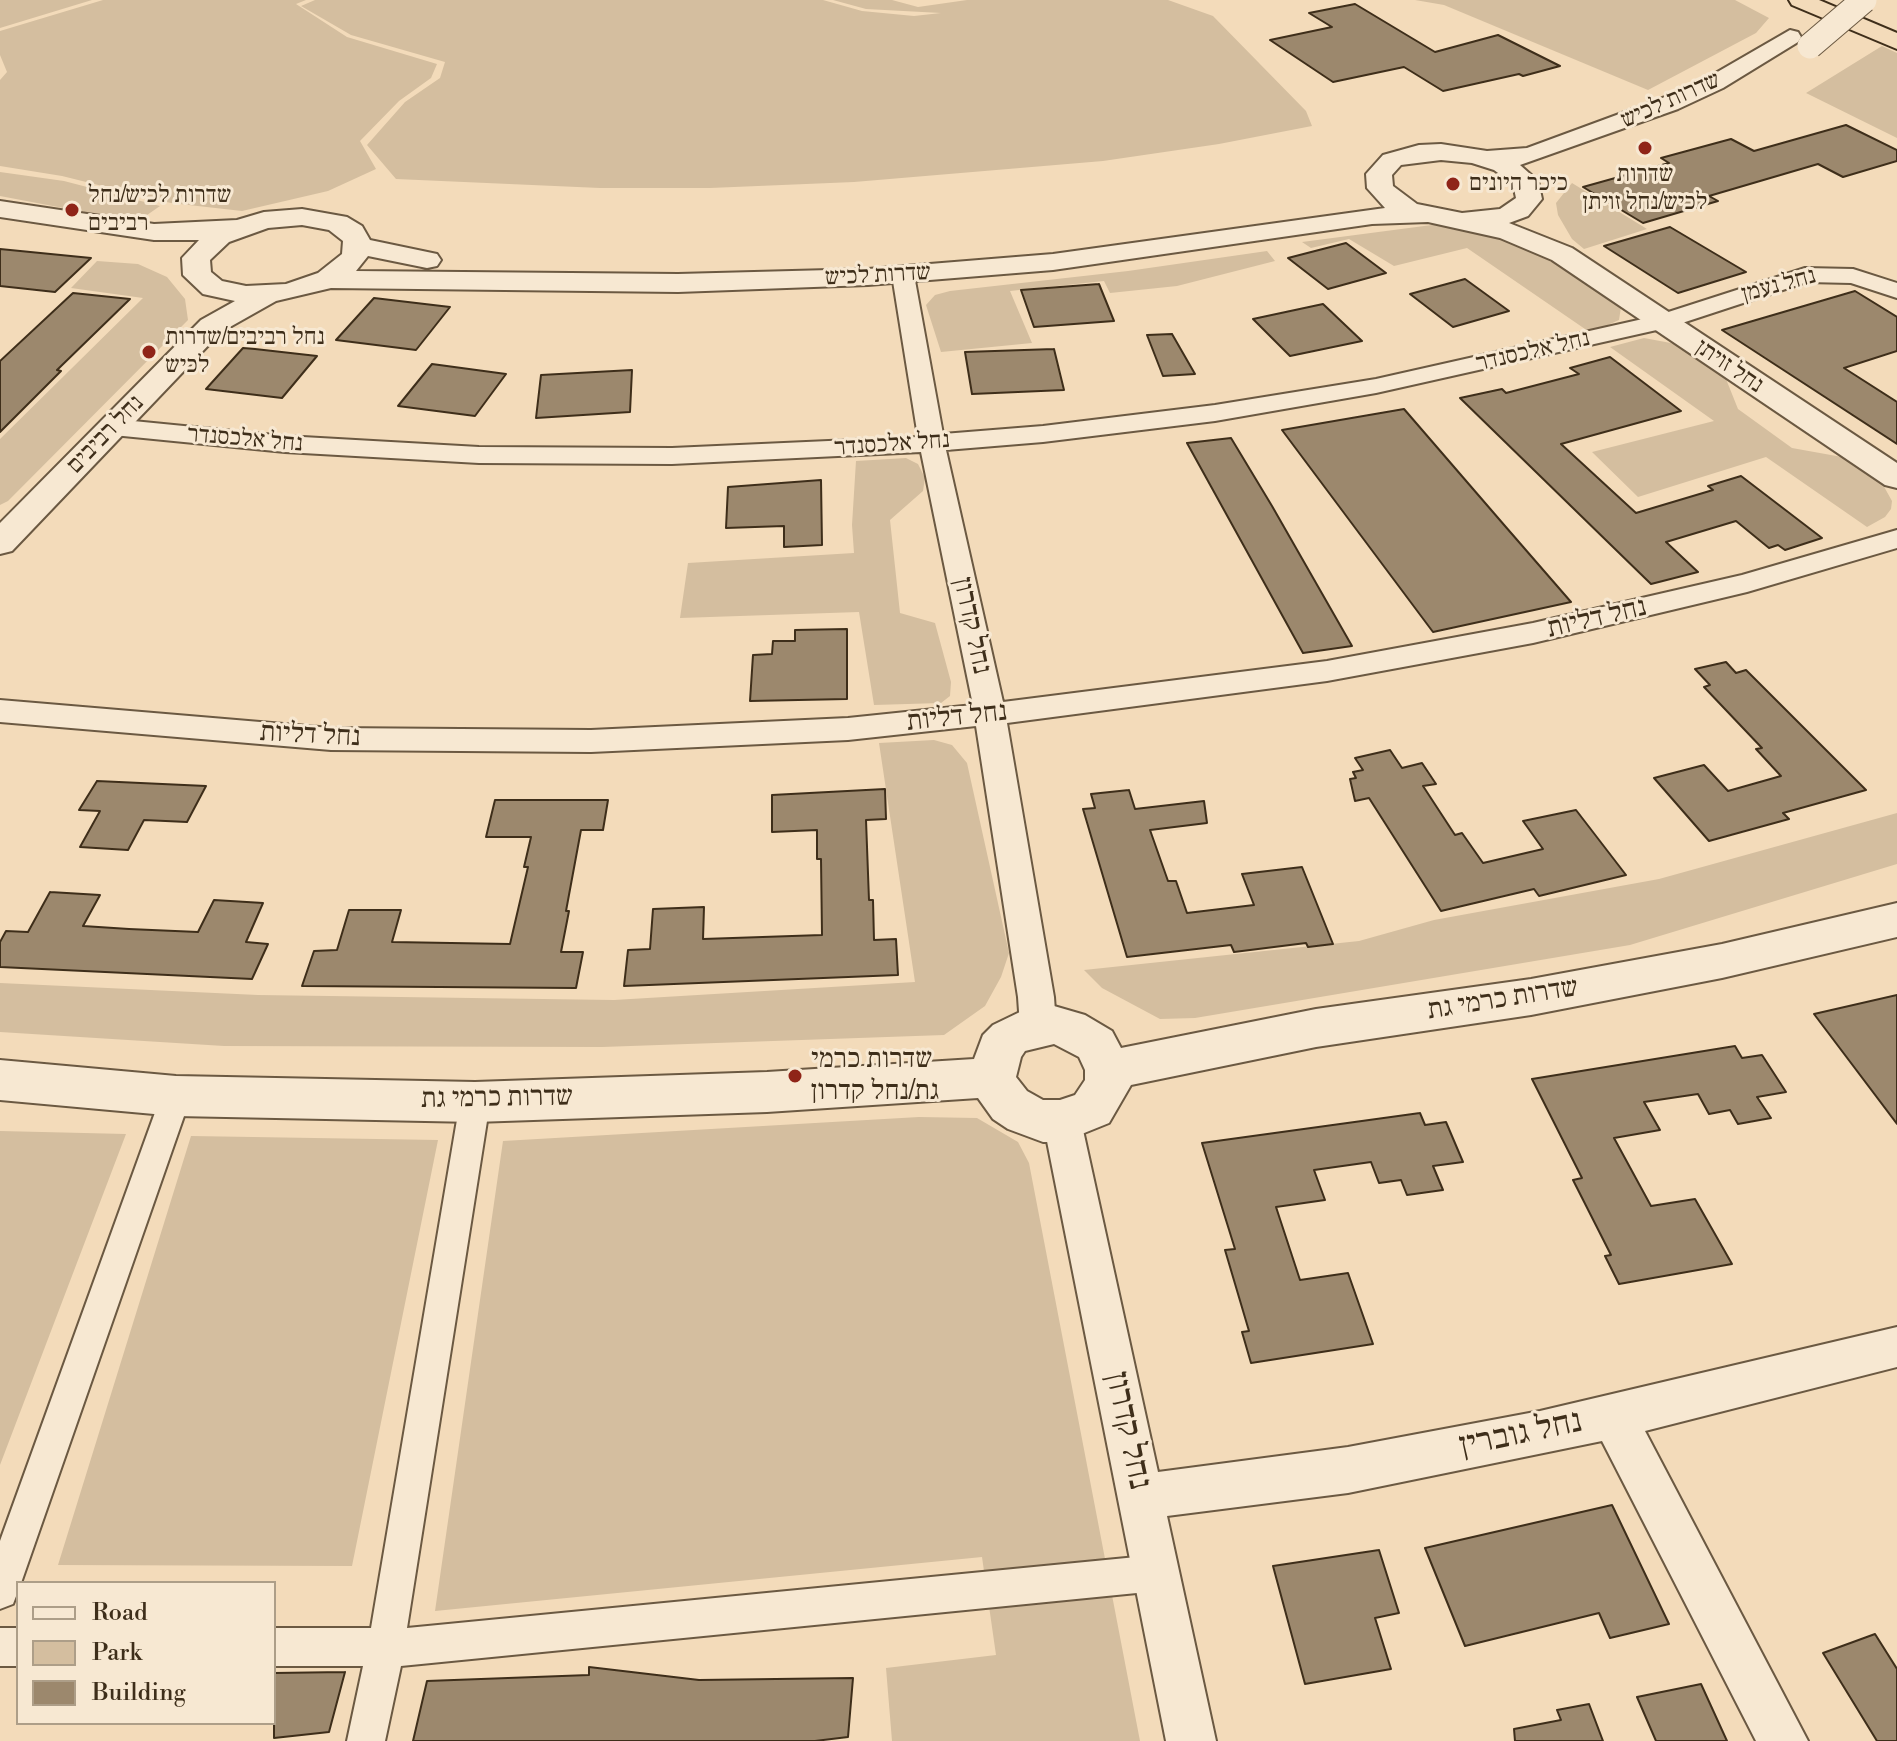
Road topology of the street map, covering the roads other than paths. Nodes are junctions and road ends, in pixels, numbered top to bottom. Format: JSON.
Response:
{"nodes":[{"id":1,"x":1800,"y":0,"type":"edge"},
{"id":2,"x":1835,"y":0,"type":"edge"},
{"id":3,"x":1864,"y":0,"type":"edge"},
{"id":4,"x":1897,"y":26,"type":"edge"},
{"id":5,"x":1800,"y":42,"type":"junction"},
{"id":6,"x":1897,"y":42,"type":"edge"},
{"id":7,"x":1487,"y":159,"type":"junction"},
{"id":8,"x":1378,"y":184,"type":"junction"},
{"id":9,"x":1526,"y":196,"type":"junction"},
{"id":10,"x":0,"y":209,"type":"edge"},
{"id":11,"x":1424,"y":215,"type":"junction"},
{"id":12,"x":1471,"y":221,"type":"junction"},
{"id":13,"x":0,"y":224,"type":"edge"},
{"id":14,"x":240,"y":227,"type":"junction"},
{"id":15,"x":358,"y":246,"type":"junction"},
{"id":16,"x":1562,"y":254,"type":"junction"},
{"id":17,"x":194,"y":267,"type":"junction"},
{"id":18,"x":903,"y":275,"type":"junction"},
{"id":19,"x":328,"y":279,"type":"junction"},
{"id":20,"x":220,"y":291,"type":"junction"},
{"id":21,"x":1897,"y":291,"type":"edge"},
{"id":22,"x":267,"y":295,"type":"junction"},
{"id":23,"x":1662,"y":322,"type":"junction"},
{"id":24,"x":211,"y":326,"type":"junction"},
{"id":25,"x":113,"y":427,"type":"junction"},
{"id":26,"x":932,"y":443,"type":"junction"},
{"id":27,"x":1897,"y":478,"type":"edge"},
{"id":28,"x":1897,"y":539,"type":"edge"},
{"id":29,"x":0,"y":543,"type":"edge"},
{"id":30,"x":0,"y":711,"type":"edge"},
{"id":31,"x":990,"y":714,"type":"junction"},
{"id":32,"x":1897,"y":920,"type":"edge"},
{"id":33,"x":1038,"y":1026,"type":"junction"},
{"id":34,"x":1108,"y":1070,"type":"junction"},
{"id":35,"x":993,"y":1077,"type":"junction"},
{"id":36,"x":0,"y":1080,"type":"edge"},
{"id":37,"x":176,"y":1096,"type":"junction"},
{"id":38,"x":475,"y":1102,"type":"junction"},
{"id":39,"x":1062,"y":1121,"type":"junction"},
{"id":40,"x":1897,"y":1347,"type":"edge"},
{"id":41,"x":1613,"y":1416,"type":"junction"},
{"id":42,"x":1140,"y":1497,"type":"junction"},
{"id":43,"x":1157,"y":1573,"type":"junction"},
{"id":44,"x":0,"y":1591,"type":"edge"},
{"id":45,"x":276,"y":1647,"type":"edge"},
{"id":46,"x":386,"y":1647,"type":"junction"},
{"id":47,"x":366,"y":1741,"type":"edge"},
{"id":48,"x":1191,"y":1741,"type":"edge"},
{"id":49,"x":1783,"y":1741,"type":"edge"}],
"edges":[{"from":1,"to":6,"type":"highway"},
{"from":2,"to":4,"type":"highway"},
{"from":2,"to":5,"type":"street","name":"שדרות לכיש"},
{"from":3,"to":5,"type":"street","name":"שדרות לכיש","bridge":true},
{"from":5,"to":7,"type":"street","name":"שדרות לכיש"},
{"from":5,"to":9,"type":"street","name":"שדרות לכיש"},
{"from":7,"to":8,"type":"street"},
{"from":7,"to":9,"type":"street"},
{"from":8,"to":11,"type":"street"},
{"from":8,"to":15,"type":"street","name":"שדרות לכיש"},
{"from":9,"to":12,"type":"street","name":"שדרות לכיש"},
{"from":9,"to":16,"type":"street","name":"נחל זויתן"},
{"from":10,"to":14,"type":"street"},
{"from":11,"to":12,"type":"street"},
{"from":11,"to":18,"type":"street","name":"שדרות לכיש"},
{"from":12,"to":16,"type":"street","name":"נחל זויתן"},
{"from":13,"to":17,"type":"street"},
{"from":14,"to":15,"type":"street"},
{"from":14,"to":17,"type":"street"},
{"from":15,"to":19,"type":"street"},
{"from":16,"to":23,"type":"street","name":"נחל זויתן"},
{"from":17,"to":20,"type":"street"},
{"from":18,"to":19,"type":"street","name":"שדרות לכיש"},
{"from":18,"to":26,"type":"street","name":"נחל קדרון"},
{"from":19,"to":22,"type":"street"},
{"from":20,"to":22,"type":"street"},
{"from":20,"to":24,"type":"street","name":"נחל רביבים"},
{"from":21,"to":23,"type":"street","name":"נחל נעמן"},
{"from":22,"to":24,"type":"street","name":"נחל רביבים"},
{"from":23,"to":26,"type":"street","name":"נחל אלכסנדר"},
{"from":23,"to":27,"type":"street","name":"נחל זויתן"},
{"from":24,"to":25,"type":"street","name":"נחל רביבים"},
{"from":25,"to":26,"type":"street","name":"נחל אלכסנדר"},
{"from":25,"to":29,"type":"street","name":"נחל רביבים"},
{"from":26,"to":31,"type":"street","name":"נחל קדרון"},
{"from":28,"to":31,"type":"street","name":"נחל דליות"},
{"from":30,"to":31,"type":"street","name":"נחל דליות"},
{"from":31,"to":33,"type":"street","name":"נחל קדרון"},
{"from":32,"to":34,"type":"street","name":"שדרות כרמי גת"},
{"from":33,"to":34,"type":"street"},
{"from":33,"to":35,"type":"street"},
{"from":34,"to":39,"type":"street"},
{"from":35,"to":38,"type":"street","name":"שדרות כרמי גת"},
{"from":35,"to":39,"type":"street"},
{"from":36,"to":37,"type":"street","name":"שדרות כרמי גת"},
{"from":37,"to":38,"type":"street","name":"שדרות כרמי גת"},
{"from":37,"to":44,"type":"street"},
{"from":38,"to":46,"type":"street"},
{"from":39,"to":42,"type":"street","name":"נחל קדרון"},
{"from":40,"to":41,"type":"street","name":"נחל גוברין"},
{"from":41,"to":42,"type":"street","name":"נחל גוברין"},
{"from":41,"to":49,"type":"street"},
{"from":42,"to":43,"type":"street","name":"נחל קדרון"},
{"from":43,"to":46,"type":"street"},
{"from":43,"to":48,"type":"street","name":"נחל קדרון"},
{"from":45,"to":46,"type":"street"},
{"from":46,"to":47,"type":"street"}]}
